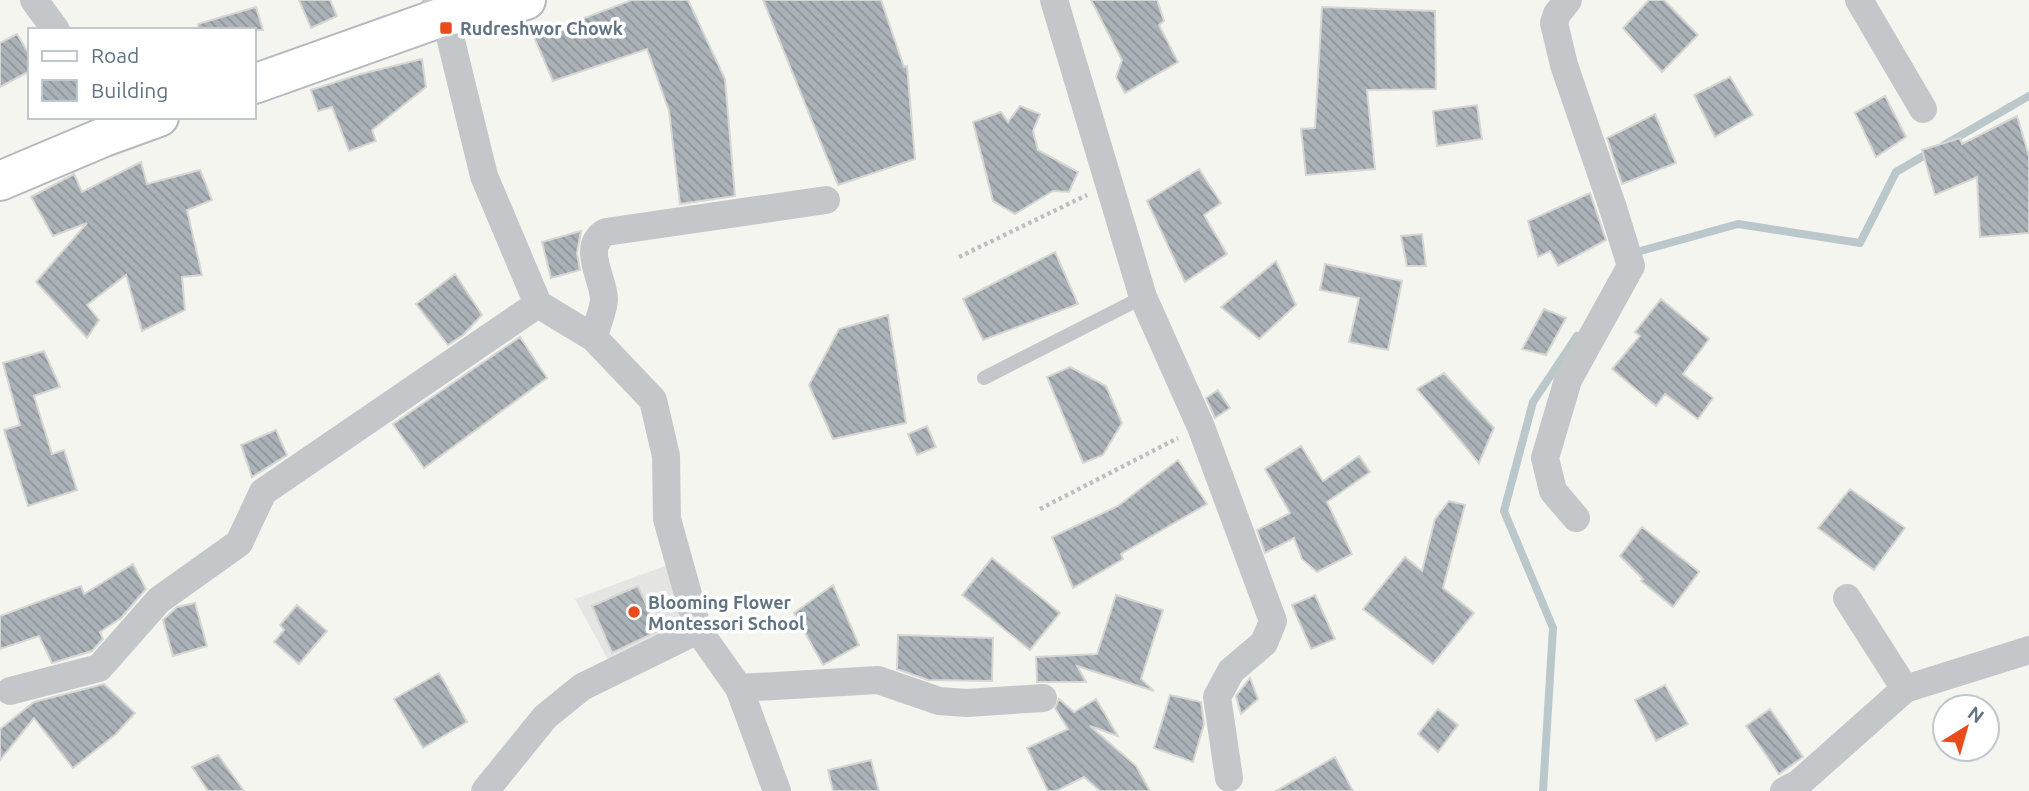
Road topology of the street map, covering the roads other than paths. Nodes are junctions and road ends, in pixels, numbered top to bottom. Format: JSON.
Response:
{"nodes":[{"id":1,"x":34,"y":0,"type":"edge"},
{"id":2,"x":526,"y":0,"type":"edge"},
{"id":3,"x":1054,"y":0,"type":"edge"},
{"id":4,"x":1568,"y":0,"type":"edge"},
{"id":5,"x":1859,"y":0,"type":"edge"},
{"id":6,"x":439,"y":8,"type":"edge"},
{"id":7,"x":55,"y":28,"type":"edge"},
{"id":8,"x":256,"y":82,"type":"edge"},
{"id":9,"x":1923,"y":109,"type":"dead end"},
{"id":10,"x":147,"y":119,"type":"edge"},
{"id":11,"x":100,"y":127,"type":"edge"},
{"id":12,"x":0,"y":181,"type":"edge"},
{"id":13,"x":826,"y":200,"type":"dead end"},
{"id":14,"x":1143,"y":297,"type":"junction"},
{"id":15,"x":538,"y":304,"type":"junction"},
{"id":16,"x":594,"y":338,"type":"junction"},
{"id":17,"x":984,"y":378,"type":"dead end"},
{"id":18,"x":1576,"y":518,"type":"dead end"},
{"id":19,"x":1847,"y":598,"type":"dead end"},
{"id":20,"x":698,"y":630,"type":"junction"},
{"id":21,"x":2029,"y":650,"type":"edge"},
{"id":22,"x":739,"y":688,"type":"junction"},
{"id":23,"x":1905,"y":689,"type":"junction"},
{"id":24,"x":10,"y":691,"type":"dead end"},
{"id":25,"x":1043,"y":698,"type":"dead end"},
{"id":26,"x":1229,"y":778,"type":"dead end"},
{"id":27,"x":485,"y":791,"type":"edge"},
{"id":28,"x":777,"y":791,"type":"edge"},
{"id":29,"x":1784,"y":791,"type":"edge"}],
"edges":[{"from":1,"to":7,"type":"street"},
{"from":2,"to":6,"type":"main road"},
{"from":3,"to":14,"type":"street"},
{"from":4,"to":18,"type":"street"},
{"from":5,"to":9,"type":"street"},
{"from":6,"to":8,"type":"main road"},
{"from":6,"to":15,"type":"street"},
{"from":10,"to":11,"type":"main road"},
{"from":11,"to":12,"type":"main road"},
{"from":13,"to":16,"type":"street"},
{"from":14,"to":17,"type":"lane"},
{"from":14,"to":26,"type":"street"},
{"from":15,"to":16,"type":"street"},
{"from":15,"to":24,"type":"street"},
{"from":16,"to":20,"type":"street"},
{"from":19,"to":23,"type":"street"},
{"from":20,"to":22,"type":"street"},
{"from":20,"to":27,"type":"street"},
{"from":21,"to":23,"type":"street"},
{"from":22,"to":25,"type":"street"},
{"from":22,"to":28,"type":"street"},
{"from":23,"to":29,"type":"street"}]}
